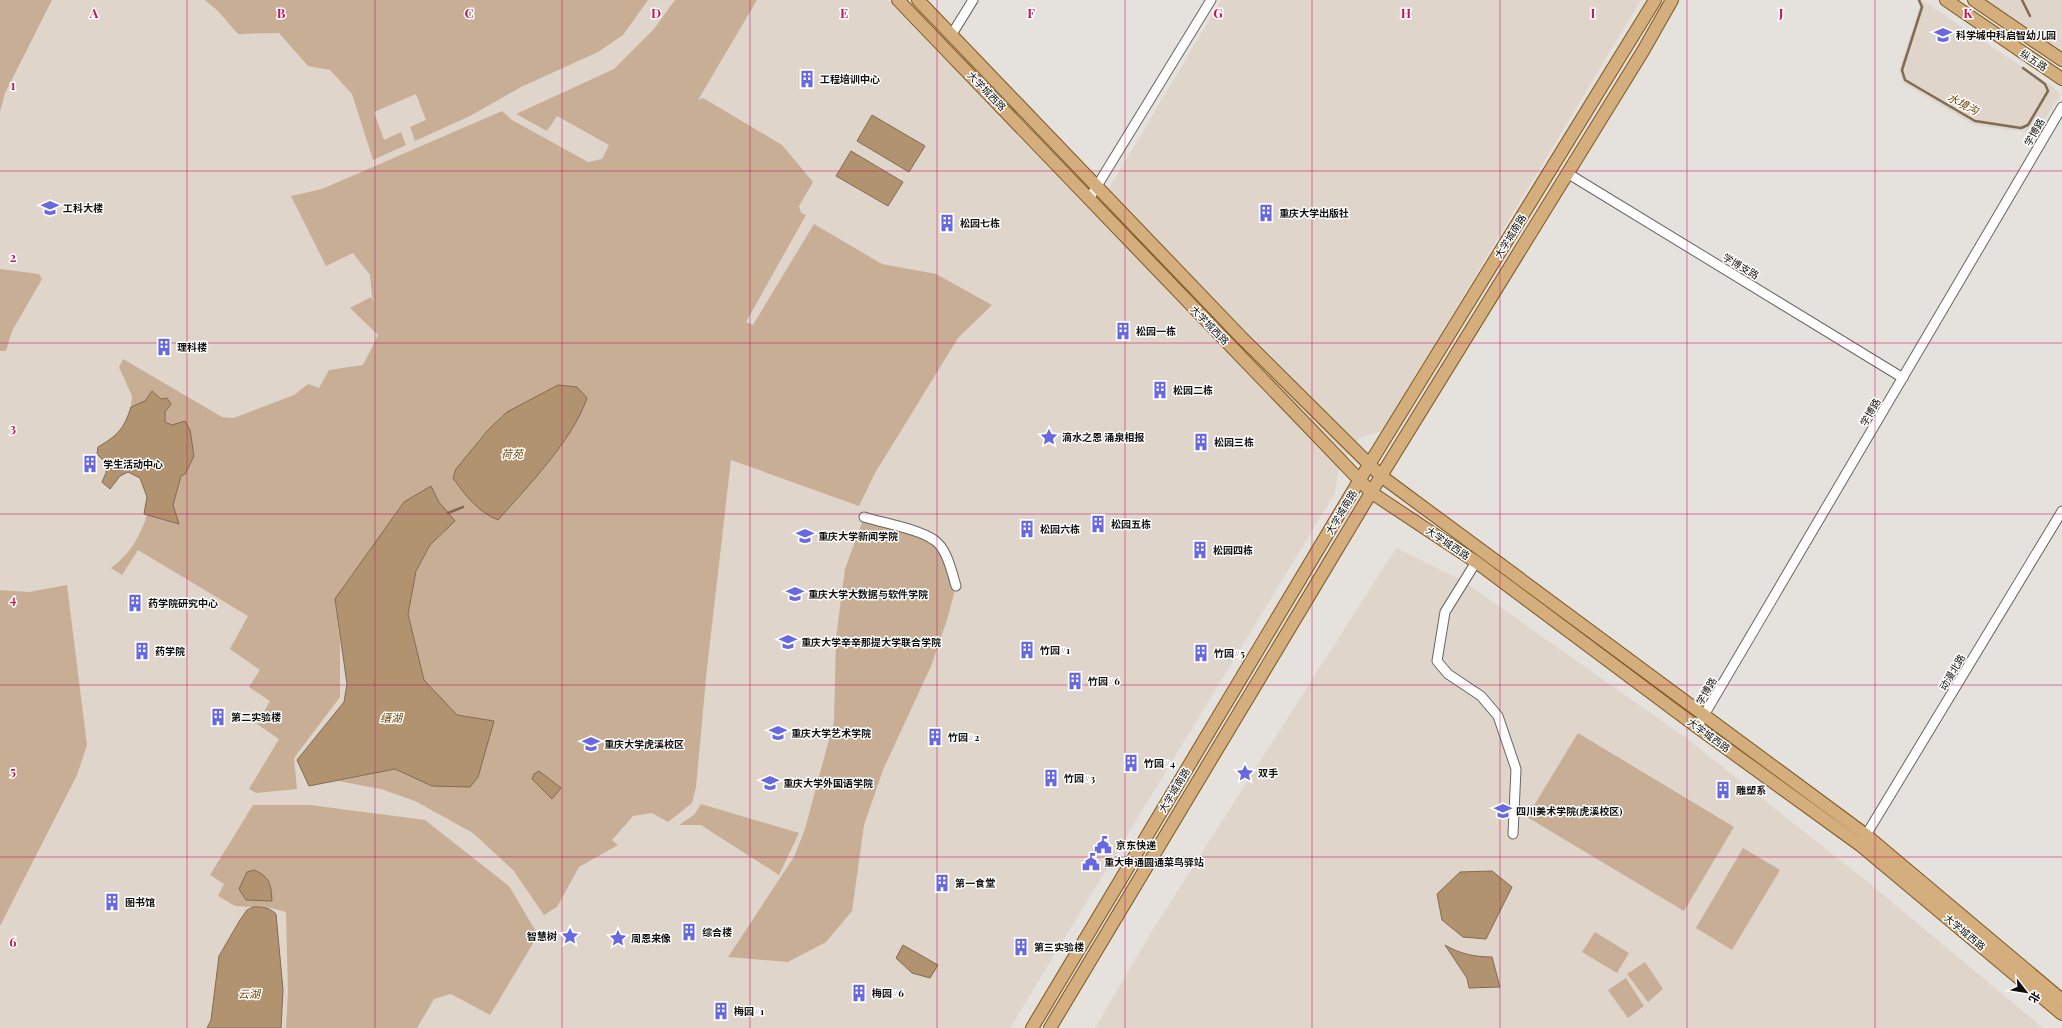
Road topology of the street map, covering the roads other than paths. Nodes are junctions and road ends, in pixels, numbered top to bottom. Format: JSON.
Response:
{"nodes":[{"id":1,"x":898,"y":0,"type":"edge"},
{"id":2,"x":918,"y":0,"type":"edge"},
{"id":3,"x":973,"y":0,"type":"edge"},
{"id":4,"x":1211,"y":0,"type":"edge"},
{"id":5,"x":1655,"y":0,"type":"edge"},
{"id":6,"x":1672,"y":0,"type":"edge"},
{"id":7,"x":1946,"y":0,"type":"edge"},
{"id":8,"x":1974,"y":0,"type":"edge"},
{"id":9,"x":952,"y":34,"type":"junction"},
{"id":10,"x":2062,"y":60,"type":"edge"},
{"id":11,"x":2062,"y":79,"type":"edge"},
{"id":12,"x":2062,"y":107,"type":"edge"},
{"id":13,"x":1567,"y":174,"type":"junction"},
{"id":14,"x":1097,"y":187,"type":"junction"},
{"id":15,"x":1089,"y":199,"type":"junction"},
{"id":16,"x":1903,"y":378,"type":"junction"},
{"id":17,"x":1369,"y":466,"type":"junction"},
{"id":18,"x":1381,"y":476,"type":"junction"},
{"id":19,"x":1359,"y":481,"type":"junction"},
{"id":20,"x":1372,"y":492,"type":"junction"},
{"id":21,"x":2062,"y":511,"type":"edge"},
{"id":22,"x":864,"y":517,"type":"dead end"},
{"id":23,"x":1476,"y":562,"type":"junction"},
{"id":24,"x":956,"y":586,"type":"dead end"},
{"id":25,"x":1704,"y":716,"type":"junction"},
{"id":26,"x":1697,"y":727,"type":"junction"},
{"id":27,"x":1513,"y":834,"type":"dead end"},
{"id":28,"x":1863,"y":840,"type":"junction"},
{"id":29,"x":2062,"y":1000,"type":"edge"},
{"id":30,"x":2062,"y":1014,"type":"edge"},
{"id":31,"x":1032,"y":1028,"type":"edge"},
{"id":32,"x":1050,"y":1028,"type":"edge"}],
"edges":[{"from":1,"to":15,"type":"main road","name":"大学城西路"},
{"from":2,"to":9,"type":"main road","name":"大学城西路"},
{"from":3,"to":9,"type":"street"},
{"from":4,"to":14,"type":"street"},
{"from":5,"to":17,"type":"main road","name":"大学城南路"},
{"from":6,"to":13,"type":"main road","name":"大学城南路"},
{"from":7,"to":11,"type":"main road","name":"纵五路"},
{"from":8,"to":10,"type":"main road","name":"纵五路"},
{"from":9,"to":14,"type":"main road","name":"大学城西路"},
{"from":12,"to":16,"type":"street","name":"学博路"},
{"from":13,"to":16,"type":"street","name":"学博支路"},
{"from":13,"to":18,"type":"main road","name":"大学城南路"},
{"from":14,"to":15,"type":"street"},
{"from":14,"to":17,"type":"main road","name":"大学城西路"},
{"from":15,"to":19,"type":"main road","name":"大学城西路"},
{"from":16,"to":25,"type":"street","name":"学博路"},
{"from":17,"to":18,"type":"main road","name":"大学城西路"},
{"from":17,"to":19,"type":"main road","name":"大学城南路"},
{"from":18,"to":20,"type":"main road","name":"大学城南路"},
{"from":18,"to":25,"type":"main road","name":"大学城西路"},
{"from":19,"to":20,"type":"main road","name":"大学城西路"},
{"from":19,"to":31,"type":"main road","name":"大学城南路"},
{"from":20,"to":23,"type":"main road","name":"大学城西路"},
{"from":20,"to":32,"type":"main road","name":"大学城南路"},
{"from":21,"to":28,"type":"street","name":"动漫北路"},
{"from":22,"to":24,"type":"street"},
{"from":23,"to":26,"type":"main road","name":"大学城西路"},
{"from":23,"to":27,"type":"street"},
{"from":25,"to":26,"type":"street","name":"学博路"},
{"from":25,"to":28,"type":"main road","name":"大学城西路"},
{"from":26,"to":28,"type":"main road","name":"大学城西路"},
{"from":28,"to":29,"type":"main road","name":"大学城西路"},
{"from":28,"to":30,"type":"main road","name":"大学城西路"}]}
